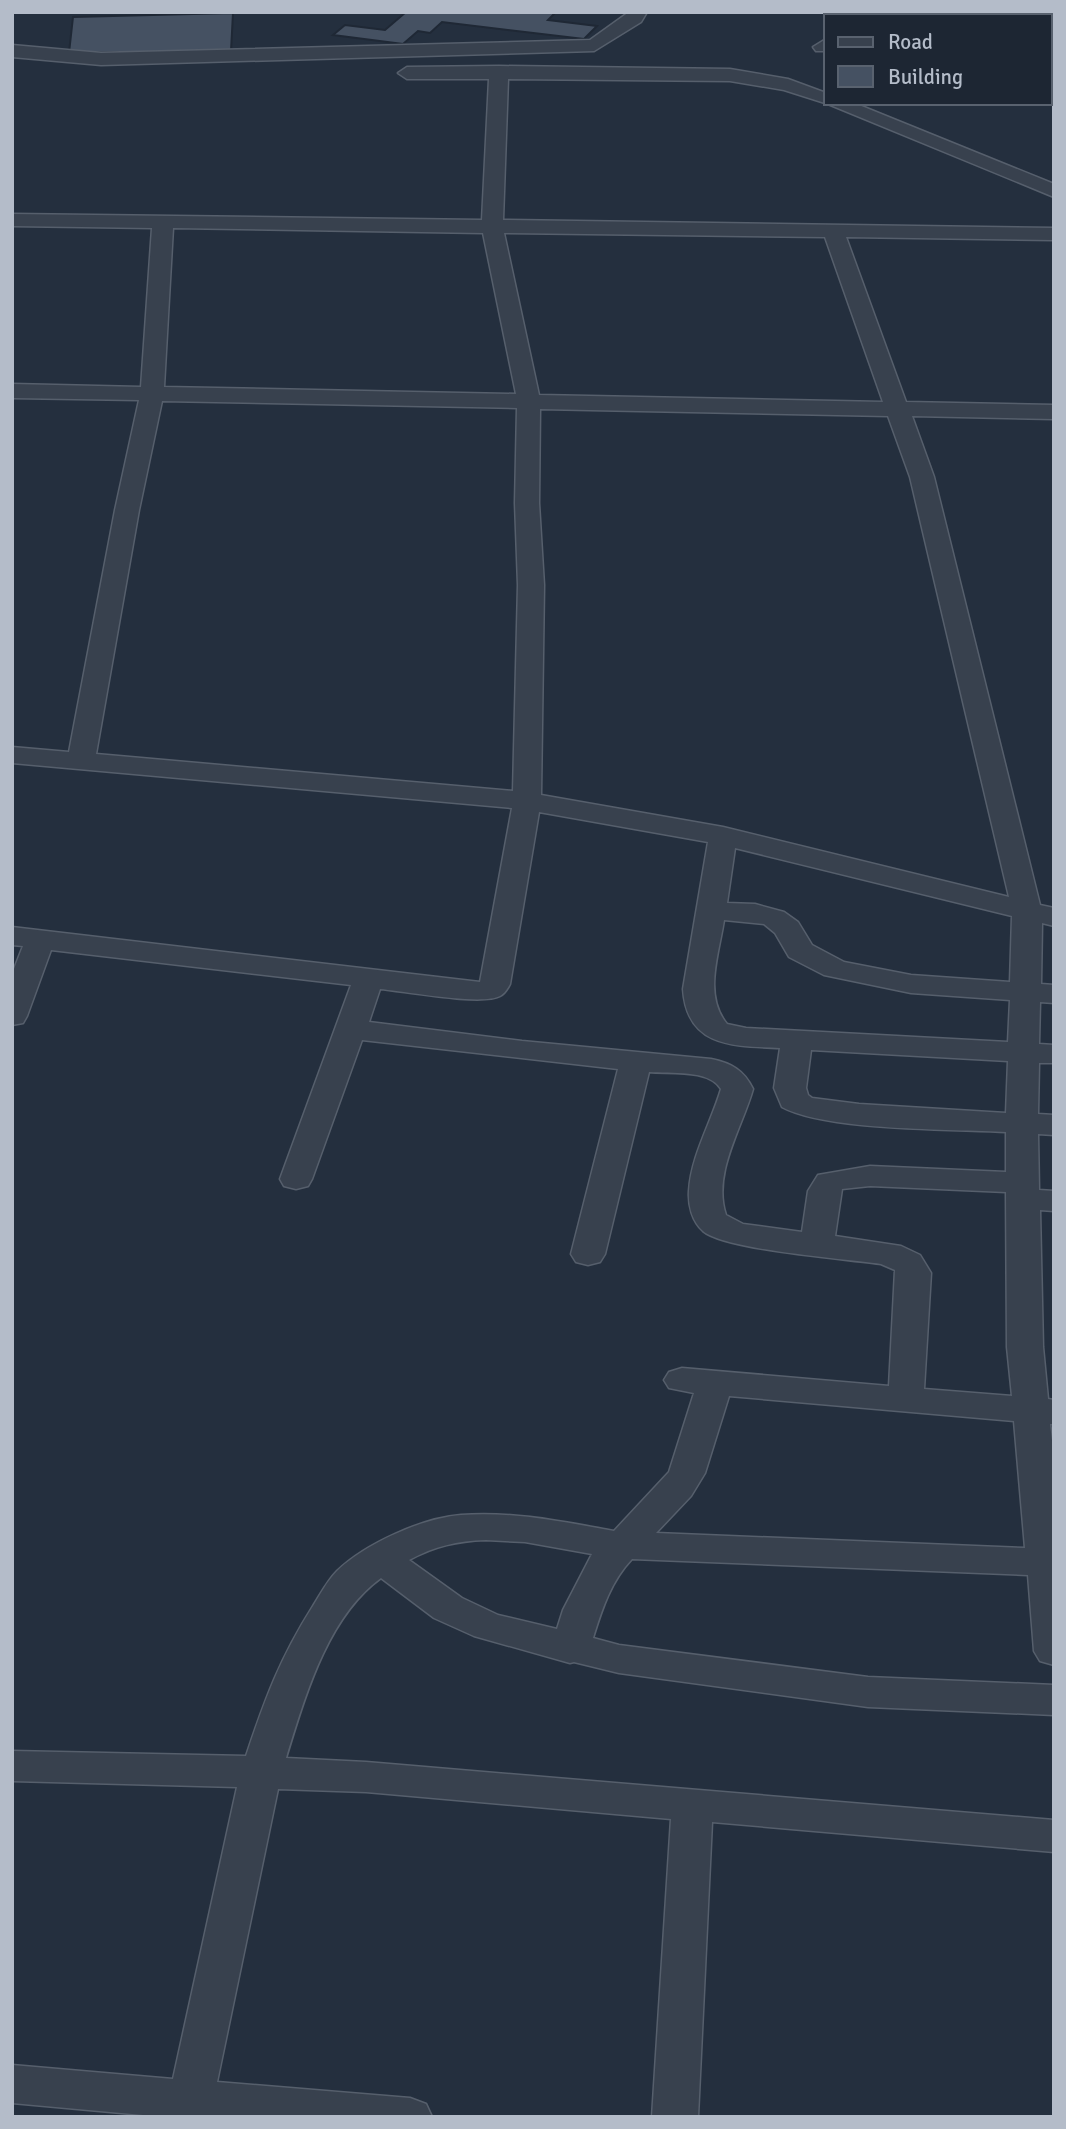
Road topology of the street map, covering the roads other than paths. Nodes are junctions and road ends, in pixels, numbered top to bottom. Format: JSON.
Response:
{"nodes":[{"id":1,"x":638,"y":12,"type":"edge"},
{"id":2,"x":12,"y":51,"type":"edge"},
{"id":3,"x":499,"y":72,"type":"junction"},
{"id":4,"x":408,"y":73,"type":"dead end"},
{"id":5,"x":824,"y":98,"type":"edge"},
{"id":6,"x":842,"y":105,"type":"edge"},
{"id":7,"x":1054,"y":191,"type":"edge"},
{"id":8,"x":12,"y":220,"type":"edge"},
{"id":9,"x":163,"y":222,"type":"junction"},
{"id":10,"x":492,"y":227,"type":"junction"},
{"id":11,"x":833,"y":230,"type":"junction"},
{"id":12,"x":1054,"y":234,"type":"edge"},
{"id":13,"x":12,"y":391,"type":"edge"},
{"id":14,"x":152,"y":394,"type":"junction"},
{"id":15,"x":529,"y":401,"type":"junction"},
{"id":16,"x":897,"y":410,"type":"junction"},
{"id":17,"x":1054,"y":412,"type":"edge"},
{"id":18,"x":12,"y":755,"type":"edge"},
{"id":19,"x":81,"y":761,"type":"junction"},
{"id":20,"x":527,"y":801,"type":"junction"},
{"id":21,"x":723,"y":836,"type":"junction"},
{"id":22,"x":711,"y":911,"type":"junction"},
{"id":23,"x":1040,"y":914,"type":"edge"},
{"id":24,"x":26,"y":938,"type":"edge"},
{"id":25,"x":369,"y":978,"type":"junction"},
{"id":26,"x":1039,"y":993,"type":"edge"},
{"id":27,"x":12,"y":1016,"type":"edge"},
{"id":28,"x":350,"y":1028,"type":"junction"},
{"id":29,"x":797,"y":1040,"type":"junction"},
{"id":30,"x":1039,"y":1053,"type":"edge"},
{"id":31,"x":636,"y":1060,"type":"junction"},
{"id":32,"x":1038,"y":1124,"type":"edge"},
{"id":33,"x":296,"y":1179,"type":"dead end"},
{"id":34,"x":1034,"y":1194,"type":"edge"},
{"id":35,"x":817,"y":1243,"type":"junction"},
{"id":36,"x":588,"y":1254,"type":"dead end"},
{"id":37,"x":906,"y":1399,"type":"junction"},
{"id":38,"x":1042,"y":1411,"type":"edge"},
{"id":39,"x":620,"y":1545,"type":"junction"},
{"id":40,"x":381,"y":1559,"type":"junction"},
{"id":41,"x":1050,"y":1563,"type":"edge"},
{"id":42,"x":570,"y":1649,"type":"junction"},
{"id":43,"x":1054,"y":1651,"type":"edge"},
{"id":44,"x":1054,"y":1700,"type":"edge"},
{"id":45,"x":12,"y":1766,"type":"edge"},
{"id":46,"x":261,"y":1772,"type":"junction"},
{"id":47,"x":692,"y":1806,"type":"junction"},
{"id":48,"x":1054,"y":1836,"type":"edge"},
{"id":49,"x":12,"y":2084,"type":"edge"},
{"id":50,"x":189,"y":2108,"type":"edge"},
{"id":51,"x":410,"y":2117,"type":"edge"},
{"id":52,"x":675,"y":2117,"type":"edge"}],
"edges":[{"from":1,"to":2,"type":"street"},
{"from":3,"to":4,"type":"street"},
{"from":3,"to":5,"type":"street"},
{"from":3,"to":10,"type":"street"},
{"from":6,"to":7,"type":"street"},
{"from":8,"to":9,"type":"street"},
{"from":9,"to":10,"type":"street"},
{"from":9,"to":14,"type":"street"},
{"from":10,"to":11,"type":"street"},
{"from":10,"to":15,"type":"street"},
{"from":11,"to":12,"type":"street"},
{"from":11,"to":16,"type":"street"},
{"from":13,"to":14,"type":"street"},
{"from":14,"to":15,"type":"street"},
{"from":14,"to":19,"type":"street"},
{"from":15,"to":16,"type":"street"},
{"from":15,"to":20,"type":"street"},
{"from":16,"to":17,"type":"street"},
{"from":16,"to":23,"type":"street"},
{"from":18,"to":19,"type":"street"},
{"from":19,"to":20,"type":"street"},
{"from":20,"to":21,"type":"street"},
{"from":20,"to":25,"type":"street"},
{"from":21,"to":22,"type":"street"},
{"from":21,"to":23,"type":"street"},
{"from":22,"to":26,"type":"street"},
{"from":22,"to":29,"type":"street"},
{"from":23,"to":26,"type":"street"},
{"from":24,"to":25,"type":"street"},
{"from":24,"to":27,"type":"street"},
{"from":25,"to":28,"type":"street"},
{"from":26,"to":30,"type":"street"},
{"from":28,"to":31,"type":"street"},
{"from":28,"to":33,"type":"street"},
{"from":29,"to":30,"type":"street"},
{"from":29,"to":32,"type":"street"},
{"from":30,"to":32,"type":"street"},
{"from":31,"to":35,"type":"street"},
{"from":31,"to":36,"type":"street"},
{"from":32,"to":34,"type":"street"},
{"from":34,"to":35,"type":"street"},
{"from":34,"to":38,"type":"street"},
{"from":35,"to":37,"type":"street"},
{"from":37,"to":38,"type":"street"},
{"from":37,"to":39,"type":"street"},
{"from":38,"to":41,"type":"street"},
{"from":39,"to":40,"type":"street"},
{"from":39,"to":41,"type":"street"},
{"from":39,"to":42,"type":"street"},
{"from":40,"to":42,"type":"street"},
{"from":40,"to":46,"type":"street"},
{"from":41,"to":43,"type":"street"},
{"from":42,"to":44,"type":"street"},
{"from":45,"to":46,"type":"street"},
{"from":46,"to":47,"type":"street"},
{"from":46,"to":50,"type":"street"},
{"from":47,"to":48,"type":"street"},
{"from":47,"to":52,"type":"street"},
{"from":49,"to":50,"type":"street"},
{"from":50,"to":51,"type":"street"}]}
